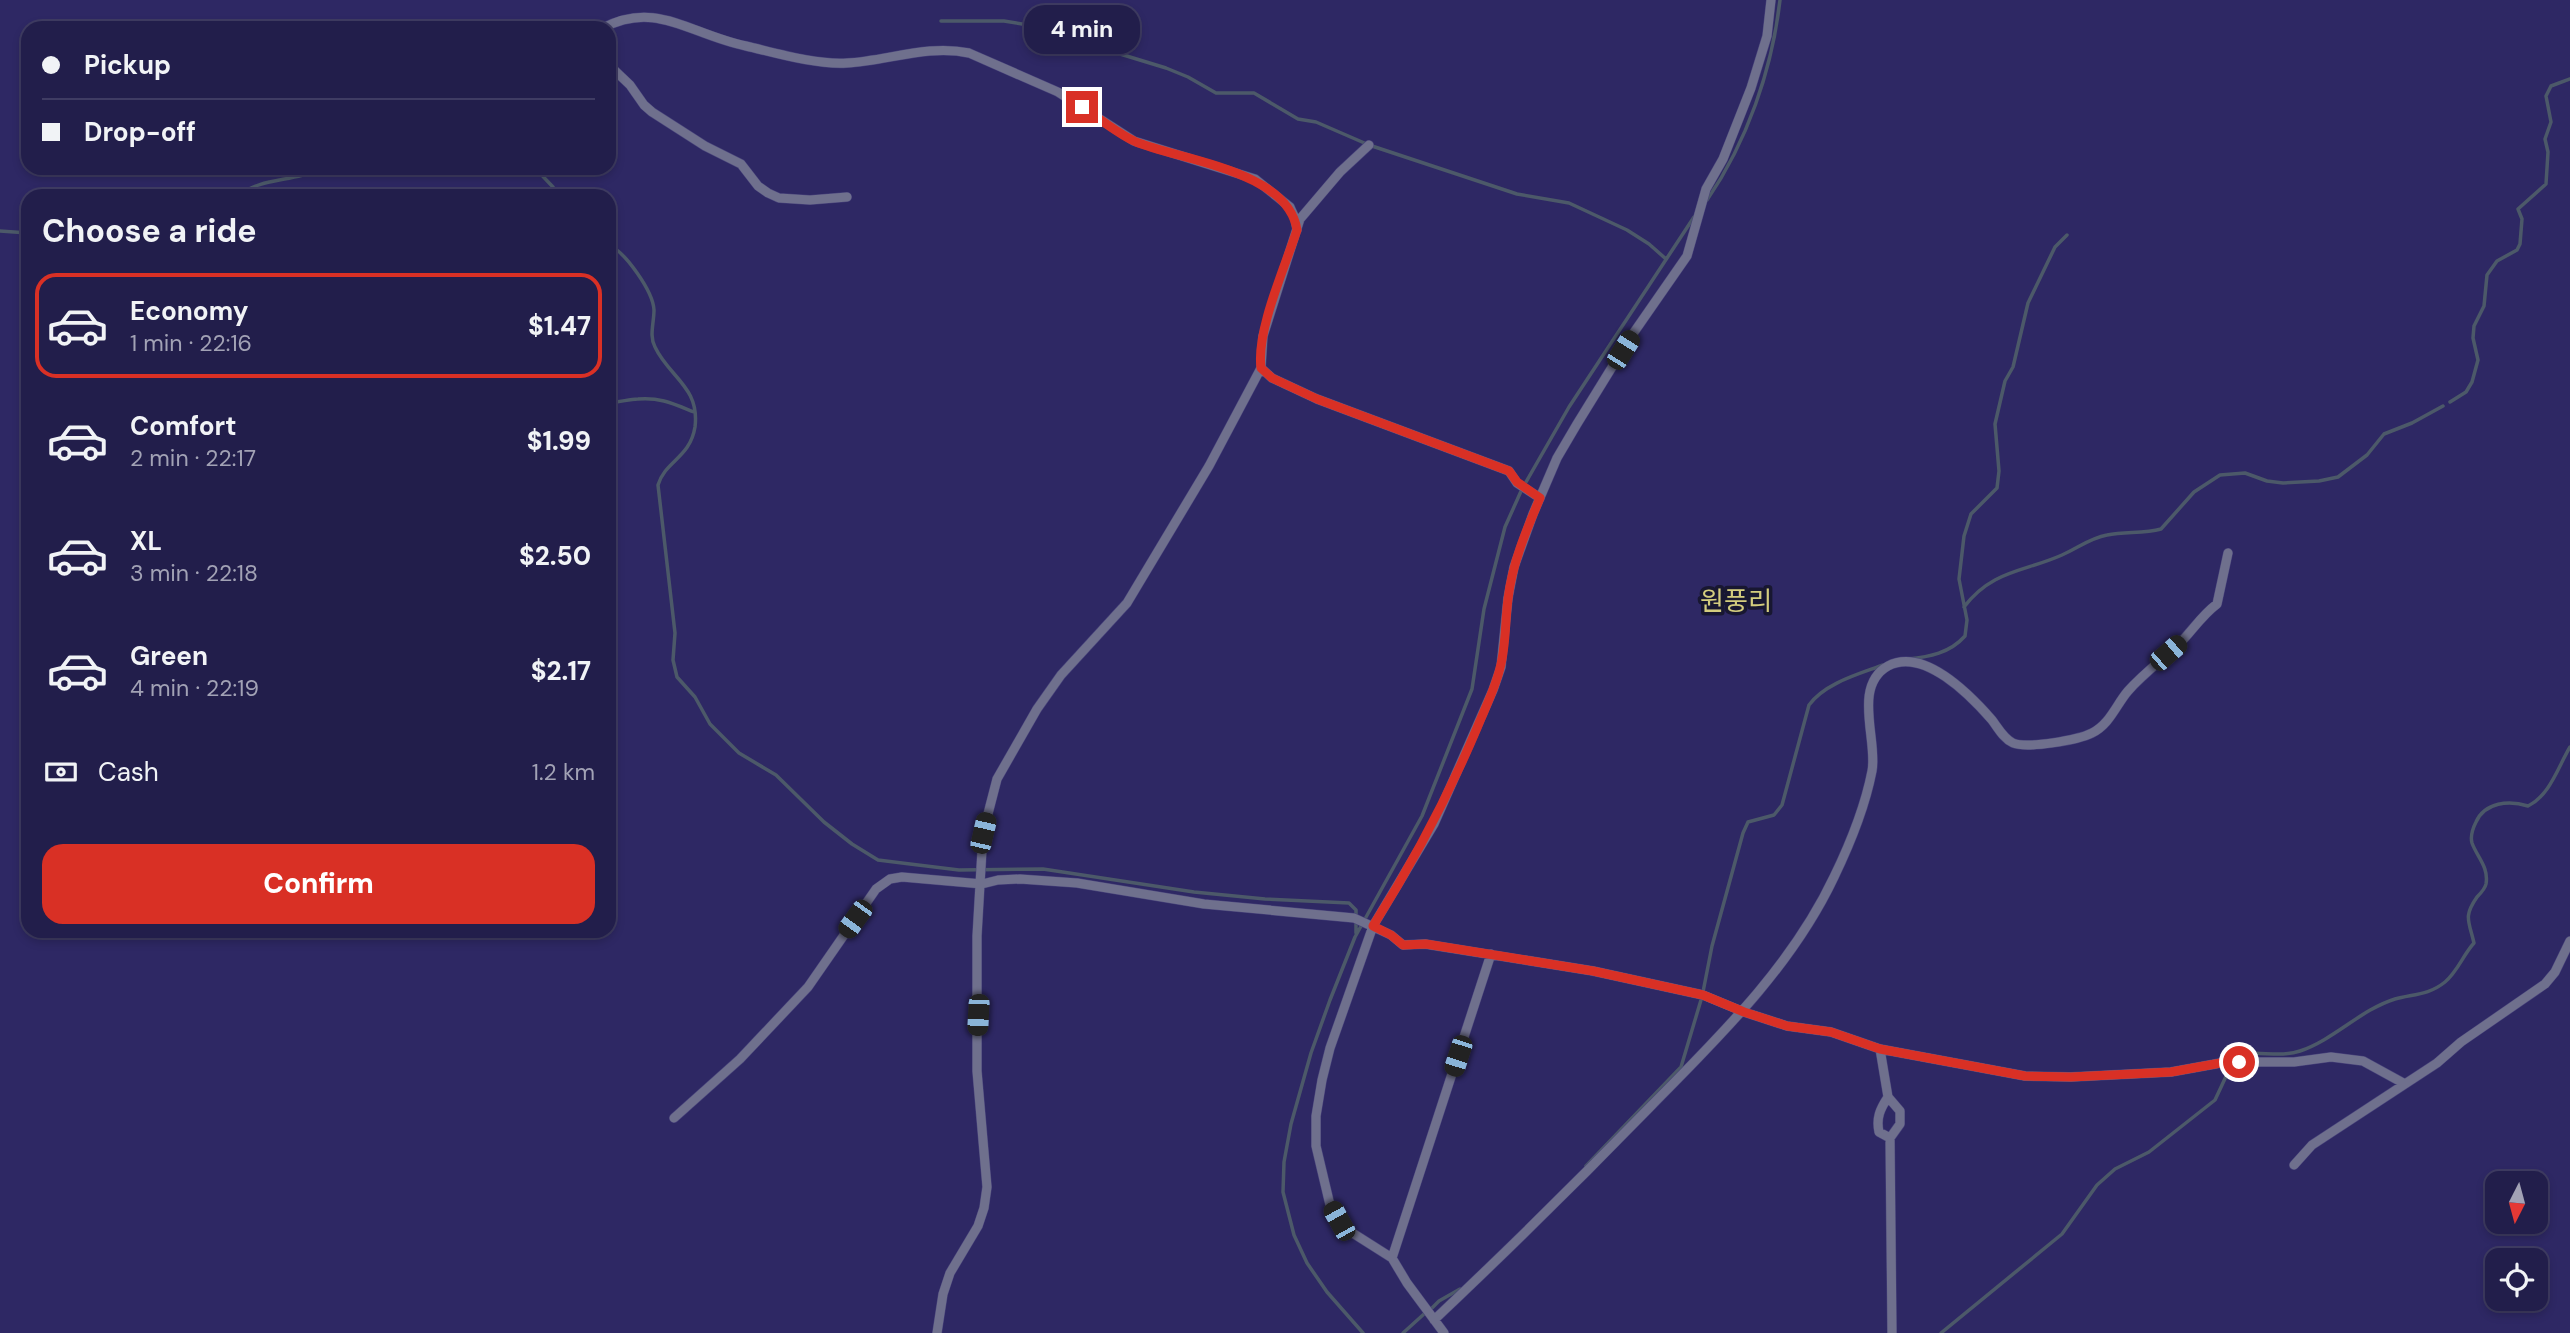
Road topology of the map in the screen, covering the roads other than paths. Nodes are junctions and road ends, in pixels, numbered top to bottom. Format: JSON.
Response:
{"nodes":[{"id":1,"x":1772,"y":0,"type":"edge"},
{"id":2,"x":626,"y":8,"type":"dead end"},
{"id":3,"x":675,"y":13,"type":"dead end"},
{"id":4,"x":611,"y":21,"type":"edge"},
{"id":5,"x":616,"y":71,"type":"edge"},
{"id":6,"x":1369,"y":145,"type":"dead end"},
{"id":7,"x":847,"y":197,"type":"dead end"},
{"id":8,"x":1297,"y":230,"type":"junction"},
{"id":9,"x":1261,"y":368,"type":"junction"},
{"id":10,"x":1540,"y":498,"type":"junction"},
{"id":11,"x":2228,"y":553,"type":"dead end"},
{"id":12,"x":982,"y":884,"type":"junction"},
{"id":13,"x":1373,"y":926,"type":"junction"},
{"id":14,"x":2570,"y":941,"type":"edge"},
{"id":15,"x":1491,"y":954,"type":"junction"},
{"id":16,"x":1744,"y":1012,"type":"junction"},
{"id":17,"x":1880,"y":1049,"type":"junction"},
{"id":18,"x":2405,"y":1084,"type":"junction"},
{"id":19,"x":1888,"y":1097,"type":"junction"},
{"id":20,"x":674,"y":1118,"type":"dead end"},
{"id":21,"x":1890,"y":1138,"type":"junction"},
{"id":22,"x":2294,"y":1165,"type":"dead end"},
{"id":23,"x":1392,"y":1258,"type":"junction"},
{"id":24,"x":1434,"y":1320,"type":"junction"},
{"id":25,"x":937,"y":1333,"type":"edge"},
{"id":26,"x":1444,"y":1333,"type":"edge"},
{"id":27,"x":1892,"y":1333,"type":"edge"}],
"edges":[{"from":1,"to":10,"type":"street"},
{"from":2,"to":4,"type":"street"},
{"from":3,"to":8,"type":"street"},
{"from":5,"to":7,"type":"street"},
{"from":6,"to":8,"type":"street"},
{"from":8,"to":9,"type":"street"},
{"from":9,"to":10,"type":"street"},
{"from":9,"to":12,"type":"street"},
{"from":10,"to":13,"type":"street"},
{"from":11,"to":16,"type":"street"},
{"from":12,"to":13,"type":"street"},
{"from":12,"to":20,"type":"street"},
{"from":12,"to":25,"type":"street"},
{"from":13,"to":15,"type":"street"},
{"from":13,"to":23,"type":"street"},
{"from":14,"to":18,"type":"street"},
{"from":15,"to":16,"type":"street"},
{"from":15,"to":23,"type":"street"},
{"from":16,"to":17,"type":"street"},
{"from":16,"to":24,"type":"street"},
{"from":17,"to":18,"type":"street"},
{"from":17,"to":19,"type":"street"},
{"from":18,"to":22,"type":"street"},
{"from":19,"to":21,"type":"street"},
{"from":19,"to":21,"type":"street"},
{"from":21,"to":27,"type":"street"},
{"from":23,"to":24,"type":"street"},
{"from":24,"to":26,"type":"street"}]}
